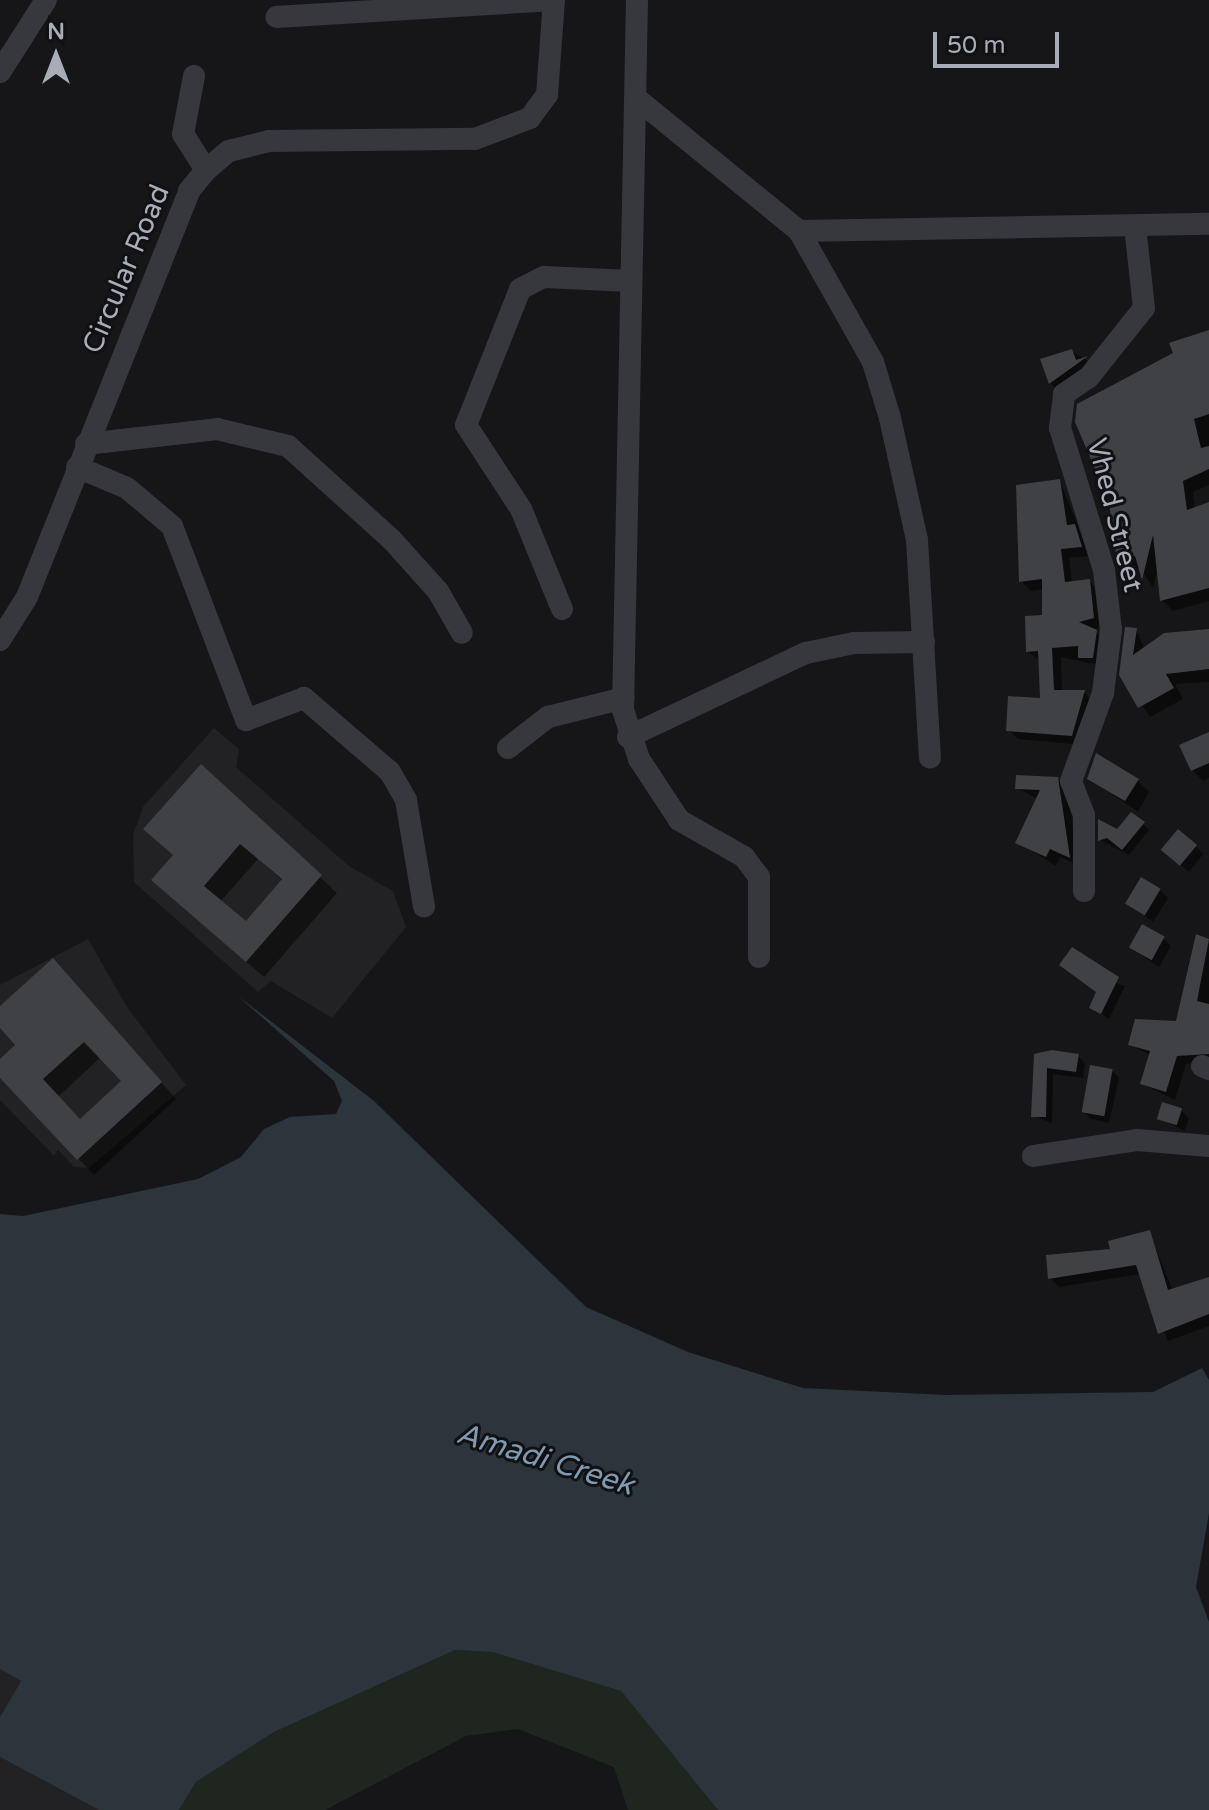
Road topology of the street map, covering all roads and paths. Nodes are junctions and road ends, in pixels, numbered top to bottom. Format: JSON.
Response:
{"nodes":[{"id":1,"x":46,"y":0,"type":"edge"},
{"id":2,"x":554,"y":0,"type":"edge"},
{"id":3,"x":637,"y":0,"type":"edge"},
{"id":4,"x":277,"y":17,"type":"dead end"},
{"id":5,"x":0,"y":72,"type":"edge"},
{"id":6,"x":194,"y":76,"type":"dead end"},
{"id":7,"x":636,"y":98,"type":"junction"},
{"id":8,"x":206,"y":170,"type":"junction"},
{"id":9,"x":1209,"y":224,"type":"edge"},
{"id":10,"x":1135,"y":226,"type":"junction"},
{"id":11,"x":799,"y":231,"type":"junction"},
{"id":12,"x":631,"y":281,"type":"junction"},
{"id":13,"x":86,"y":444,"type":"junction"},
{"id":14,"x":77,"y":467,"type":"junction"},
{"id":15,"x":562,"y":609,"type":"dead end"},
{"id":16,"x":462,"y":633,"type":"dead end"},
{"id":17,"x":0,"y":640,"type":"edge"},
{"id":18,"x":924,"y":642,"type":"junction"},
{"id":19,"x":624,"y":698,"type":"junction"},
{"id":20,"x":628,"y":737,"type":"junction"},
{"id":21,"x":508,"y":748,"type":"dead end"},
{"id":22,"x":930,"y":758,"type":"dead end"},
{"id":23,"x":1084,"y":891,"type":"dead end"},
{"id":24,"x":424,"y":906,"type":"dead end"},
{"id":25,"x":759,"y":957,"type":"dead end"},
{"id":26,"x":1209,"y":1146,"type":"edge"},
{"id":27,"x":1033,"y":1156,"type":"dead end"}],
"edges":[{"from":1,"to":5,"type":"street"},
{"from":2,"to":4,"type":"street"},
{"from":2,"to":8,"type":"street","name":"Circular Road"},
{"from":3,"to":7,"type":"street"},
{"from":6,"to":8,"type":"street"},
{"from":7,"to":11,"type":"street"},
{"from":7,"to":12,"type":"street"},
{"from":8,"to":13,"type":"street","name":"Circular Road"},
{"from":9,"to":10,"type":"street"},
{"from":10,"to":11,"type":"street"},
{"from":10,"to":23,"type":"street","name":"Vhed Street"},
{"from":11,"to":18,"type":"street"},
{"from":12,"to":15,"type":"street"},
{"from":12,"to":19,"type":"street"},
{"from":13,"to":14,"type":"street","name":"Circular Road"},
{"from":13,"to":16,"type":"street"},
{"from":14,"to":17,"type":"street","name":"Circular Road"},
{"from":14,"to":24,"type":"street"},
{"from":18,"to":20,"type":"street"},
{"from":18,"to":22,"type":"street"},
{"from":19,"to":20,"type":"street"},
{"from":19,"to":21,"type":"street"},
{"from":20,"to":25,"type":"street"},
{"from":26,"to":27,"type":"street"}]}
